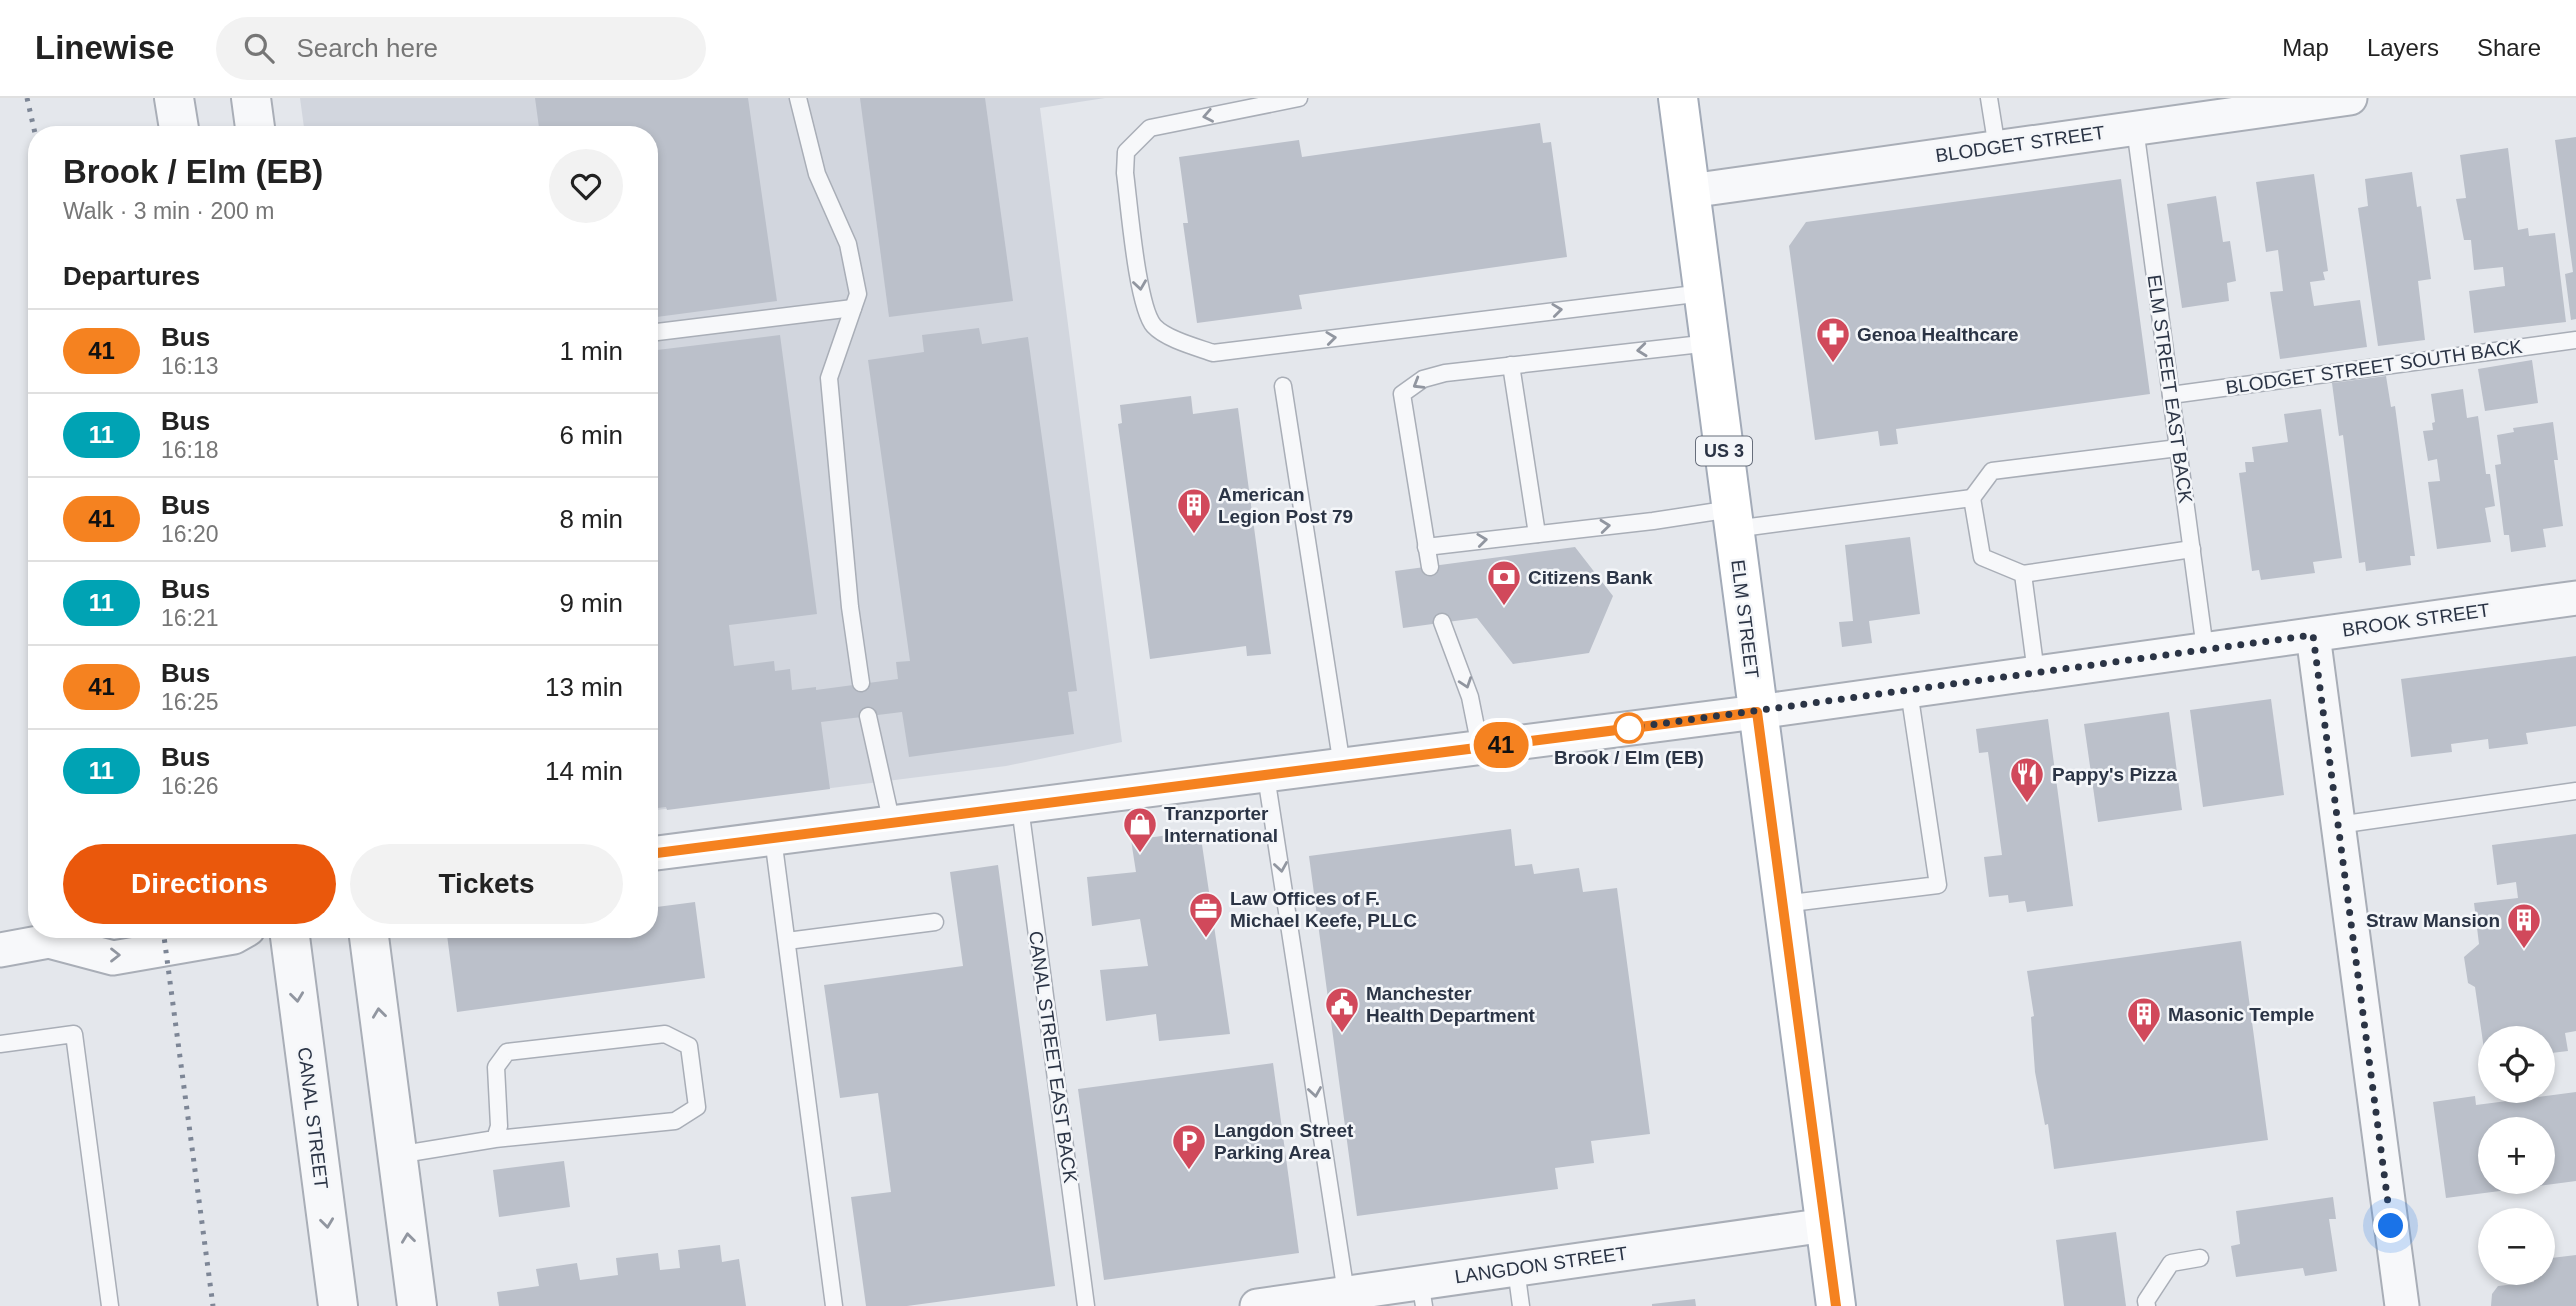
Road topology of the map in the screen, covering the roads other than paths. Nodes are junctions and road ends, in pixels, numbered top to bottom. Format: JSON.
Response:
{"nodes":[{"id":1,"x":174,"y":98,"type":"edge"},
{"id":2,"x":251,"y":98,"type":"edge"},
{"id":3,"x":798,"y":98,"type":"edge"},
{"id":4,"x":1298,"y":98,"type":"edge"},
{"id":5,"x":1678,"y":98,"type":"edge"},
{"id":6,"x":1989,"y":98,"type":"edge"},
{"id":7,"x":2350,"y":98,"type":"edge"},
{"id":8,"x":179,"y":126,"type":"edge"},
{"id":9,"x":255,"y":126,"type":"edge"},
{"id":10,"x":2135,"y":128,"type":"junction"},
{"id":11,"x":1997,"y":148,"type":"junction"},
{"id":12,"x":1690,"y":191,"type":"junction"},
{"id":13,"x":1703,"y":293,"type":"junction"},
{"id":14,"x":853,"y":308,"type":"junction"},
{"id":15,"x":658,"y":332,"type":"edge"},
{"id":16,"x":2576,"y":340,"type":"edge"},
{"id":17,"x":1710,"y":343,"type":"junction"},
{"id":18,"x":1511,"y":365,"type":"junction"},
{"id":19,"x":1283,"y":386,"type":"dead end"},
{"id":20,"x":2171,"y":395,"type":"junction"},
{"id":21,"x":2178,"y":448,"type":"junction"},
{"id":22,"x":1972,"y":498,"type":"junction"},
{"id":23,"x":1733,"y":519,"type":"junction"},
{"id":24,"x":1537,"y":534,"type":"junction"},
{"id":25,"x":1426,"y":547,"type":"junction"},
{"id":26,"x":2192,"y":549,"type":"junction"},
{"id":27,"x":1430,"y":567,"type":"dead end"},
{"id":28,"x":2023,"y":573,"type":"junction"},
{"id":29,"x":2576,"y":598,"type":"edge"},
{"id":30,"x":1441,"y":622,"type":"dead end"},
{"id":31,"x":2313,"y":635,"type":"junction"},
{"id":32,"x":2205,"y":649,"type":"junction"},
{"id":33,"x":2036,"y":673,"type":"junction"},
{"id":34,"x":861,"y":683,"type":"dead end"},
{"id":35,"x":1909,"y":691,"type":"junction"},
{"id":36,"x":1757,"y":712,"type":"junction"},
{"id":37,"x":868,"y":716,"type":"dead end"},
{"id":38,"x":1480,"y":747,"type":"junction"},
{"id":39,"x":1342,"y":766,"type":"junction"},
{"id":40,"x":1266,"y":776,"type":"junction"},
{"id":41,"x":2576,"y":791,"type":"edge"},
{"id":42,"x":1020,"y":807,"type":"junction"},
{"id":43,"x":892,"y":824,"type":"junction"},
{"id":44,"x":2338,"y":824,"type":"junction"},
{"id":45,"x":774,"y":838,"type":"junction"},
{"id":46,"x":658,"y":853,"type":"edge"},
{"id":47,"x":1783,"y":904,"type":"junction"},
{"id":48,"x":935,"y":922,"type":"dead end"},
{"id":49,"x":47,"y":938,"type":"edge"},
{"id":50,"x":66,"y":938,"type":"edge"},
{"id":51,"x":228,"y":938,"type":"edge"},
{"id":52,"x":290,"y":938,"type":"edge"},
{"id":53,"x":369,"y":938,"type":"edge"},
{"id":54,"x":787,"y":941,"type":"junction"},
{"id":55,"x":0,"y":950,"type":"edge"},
{"id":56,"x":0,"y":1044,"type":"edge"},
{"id":57,"x":495,"y":1139,"type":"junction"},
{"id":58,"x":397,"y":1155,"type":"junction"},
{"id":59,"x":1826,"y":1225,"type":"junction"},
{"id":60,"x":2200,"y":1258,"type":"dead end"},
{"id":61,"x":1517,"y":1269,"type":"junction"},
{"id":62,"x":1346,"y":1293,"type":"junction"},
{"id":63,"x":1422,"y":1294,"type":"edge"},
{"id":64,"x":1278,"y":1305,"type":"edge"},
{"id":65,"x":110,"y":1306,"type":"edge"},
{"id":66,"x":338,"y":1306,"type":"edge"},
{"id":67,"x":416,"y":1306,"type":"edge"},
{"id":68,"x":834,"y":1306,"type":"edge"},
{"id":69,"x":1086,"y":1306,"type":"edge"},
{"id":70,"x":1521,"y":1306,"type":"edge"},
{"id":71,"x":1836,"y":1306,"type":"edge"},
{"id":72,"x":2147,"y":1306,"type":"edge"},
{"id":73,"x":2402,"y":1306,"type":"edge"}],
"edges":[{"from":1,"to":8,"type":"street"},
{"from":2,"to":9,"type":"street"},
{"from":3,"to":14,"type":"lane"},
{"from":4,"to":13,"type":"lane","one_way":true},
{"from":5,"to":12,"type":"main road","name":"ELM STREET","number":"US 3"},
{"from":6,"to":11,"type":"lane"},
{"from":7,"to":10,"type":"street","name":"BLODGET STREET"},
{"from":10,"to":11,"type":"street","name":"BLODGET STREET"},
{"from":10,"to":20,"type":"lane","name":"ELM STREET EAST BACK"},
{"from":11,"to":12,"type":"street","name":"BLODGET STREET"},
{"from":12,"to":13,"type":"main road","name":"ELM STREET","number":"US 3"},
{"from":13,"to":17,"type":"main road","name":"ELM STREET","number":"US 3"},
{"from":14,"to":15,"type":"lane"},
{"from":14,"to":34,"type":"lane"},
{"from":16,"to":20,"type":"lane","name":"BLODGET STREET SOUTH BACK"},
{"from":17,"to":18,"type":"lane","one_way":true},
{"from":17,"to":23,"type":"main road","name":"ELM STREET","number":"US 3"},
{"from":18,"to":24,"type":"lane"},
{"from":18,"to":25,"type":"lane","one_way":true},
{"from":19,"to":39,"type":"lane"},
{"from":20,"to":21,"type":"lane","name":"ELM STREET EAST BACK"},
{"from":21,"to":22,"type":"lane"},
{"from":21,"to":26,"type":"lane","name":"ELM STREET EAST BACK"},
{"from":22,"to":23,"type":"lane"},
{"from":22,"to":28,"type":"lane"},
{"from":24,"to":23,"type":"lane","one_way":true},
{"from":23,"to":36,"type":"main road","name":"ELM STREET","number":"US 3"},
{"from":25,"to":24,"type":"lane","one_way":true},
{"from":25,"to":27,"type":"lane"},
{"from":26,"to":28,"type":"lane"},
{"from":26,"to":32,"type":"lane","name":"ELM STREET EAST BACK"},
{"from":28,"to":33,"type":"lane"},
{"from":29,"to":31,"type":"street","name":"BROOK STREET"},
{"from":30,"to":38,"type":"lane","one_way":true},
{"from":31,"to":32,"type":"street","name":"BROOK STREET"},
{"from":31,"to":44,"type":"street"},
{"from":32,"to":33,"type":"street","name":"BROOK STREET"},
{"from":33,"to":35,"type":"street","name":"BROOK STREET"},
{"from":35,"to":36,"type":"street","name":"BROOK STREET"},
{"from":35,"to":47,"type":"lane"},
{"from":36,"to":38,"type":"street","name":"BROOK STREET"},
{"from":36,"to":47,"type":"main road","name":"ELM STREET","number":"US 3"},
{"from":37,"to":43,"type":"lane"},
{"from":38,"to":39,"type":"street","name":"BROOK STREET"},
{"from":39,"to":40,"type":"street","name":"BROOK STREET"},
{"from":40,"to":42,"type":"street","name":"BROOK STREET"},
{"from":40,"to":62,"type":"lane","one_way":true},
{"from":41,"to":44,"type":"lane"},
{"from":42,"to":43,"type":"street","name":"BROOK STREET"},
{"from":42,"to":69,"type":"lane","name":"CANAL STREET EAST BACK"},
{"from":43,"to":45,"type":"street","name":"BROOK STREET"},
{"from":44,"to":73,"type":"street"},
{"from":45,"to":46,"type":"street","name":"BROOK STREET"},
{"from":45,"to":54,"type":"lane"},
{"from":47,"to":59,"type":"main road","name":"ELM STREET","number":"US 3"},
{"from":48,"to":54,"type":"lane"},
{"from":49,"to":55,"type":"street"},
{"from":50,"to":51,"type":"street","one_way":true},
{"from":52,"to":66,"type":"street","name":"CANAL STREET","one_way":true},
{"from":58,"to":53,"type":"street","one_way":true},
{"from":54,"to":68,"type":"lane"},
{"from":56,"to":65,"type":"lane"},
{"from":57,"to":57,"type":"lane"},
{"from":57,"to":58,"type":"lane"},
{"from":67,"to":58,"type":"street","one_way":true},
{"from":59,"to":61,"type":"street","name":"LANGDON STREET"},
{"from":59,"to":71,"type":"main road","name":"ELM STREET","number":"US 3"},
{"from":60,"to":72,"type":"lane"},
{"from":61,"to":63,"type":"street","name":"LANGDON STREET"},
{"from":61,"to":70,"type":"lane"},
{"from":62,"to":63,"type":"street","name":"LANGDON STREET"},
{"from":62,"to":64,"type":"street","name":"LANGDON STREET"}]}
